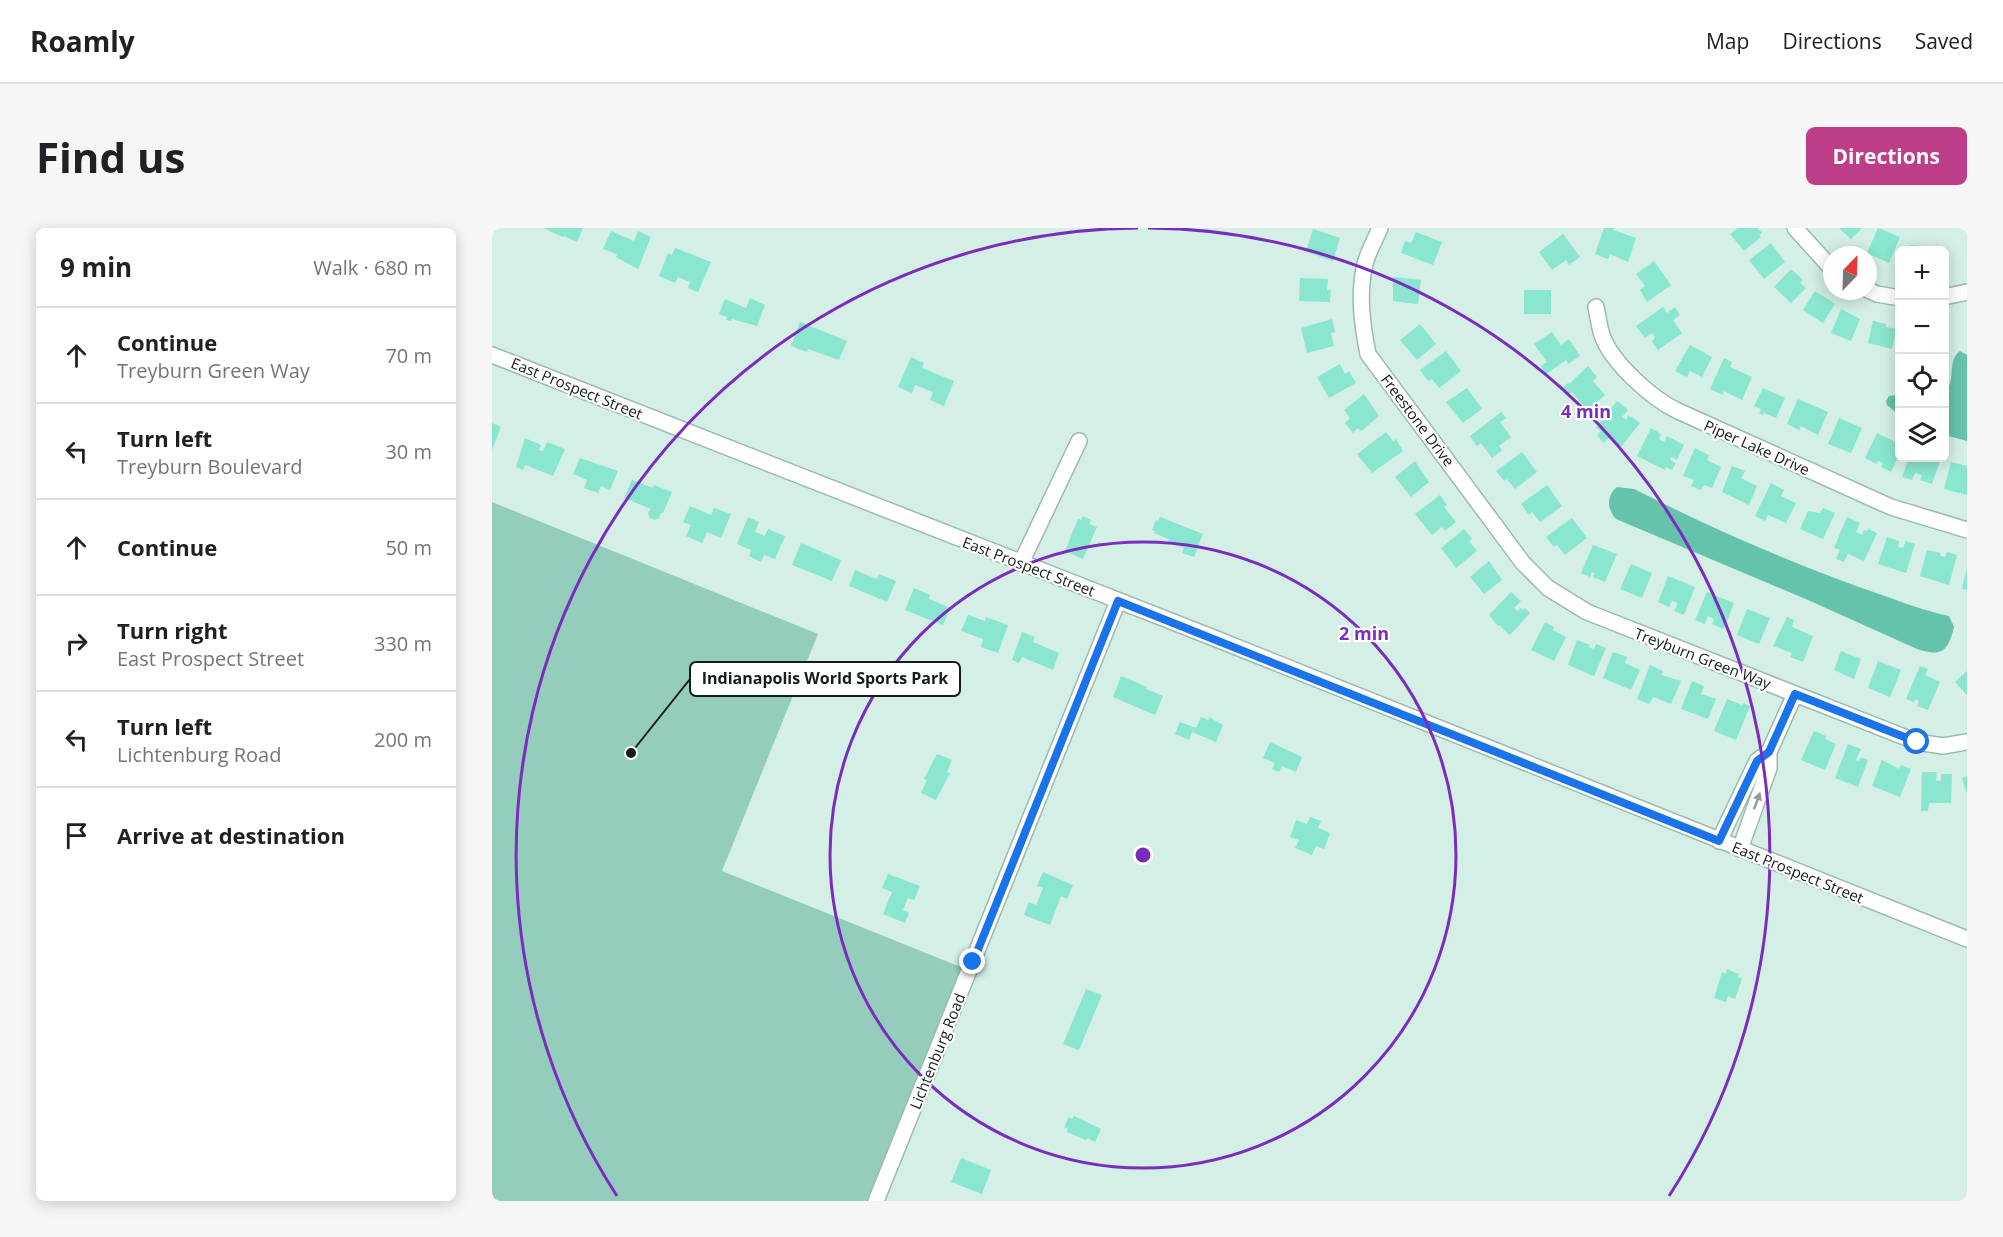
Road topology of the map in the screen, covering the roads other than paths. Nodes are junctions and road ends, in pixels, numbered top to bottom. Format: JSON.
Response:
{"nodes":[{"id":1,"x":1380,"y":228,"type":"edge"},
{"id":2,"x":1795,"y":228,"type":"edge"},
{"id":3,"x":1823,"y":259,"type":"edge"},
{"id":4,"x":1967,"y":292,"type":"edge"},
{"id":5,"x":1877,"y":294,"type":"edge"},
{"id":6,"x":1949,"y":296,"type":"edge"},
{"id":7,"x":1895,"y":297,"type":"edge"},
{"id":8,"x":1596,"y":306,"type":"dead end"},
{"id":9,"x":492,"y":355,"type":"edge"},
{"id":10,"x":1079,"y":441,"type":"dead end"},
{"id":11,"x":1967,"y":530,"type":"edge"},
{"id":12,"x":1021,"y":563,"type":"junction"},
{"id":13,"x":1548,"y":588,"type":"joint"},
{"id":14,"x":1118,"y":601,"type":"junction"},
{"id":15,"x":1795,"y":694,"type":"junction"},
{"id":16,"x":1966,"y":743,"type":"edge"},
{"id":17,"x":1769,"y":752,"type":"junction"},
{"id":18,"x":1719,"y":841,"type":"junction"},
{"id":19,"x":1740,"y":849,"type":"junction"},
{"id":20,"x":1967,"y":939,"type":"edge"},
{"id":21,"x":876,"y":1201,"type":"edge"}],
"edges":[{"from":1,"to":13,"type":"street","name":"Freestone Drive"},
{"from":2,"to":3,"type":"street"},
{"from":4,"to":6,"type":"street"},
{"from":5,"to":7,"type":"street"},
{"from":8,"to":11,"type":"street","name":"Piper Lake Drive"},
{"from":9,"to":12,"type":"street","name":"East Prospect Street"},
{"from":10,"to":12,"type":"street"},
{"from":12,"to":14,"type":"street","name":"East Prospect Street"},
{"from":13,"to":15,"type":"street","name":"Treyburn Green Way"},
{"from":14,"to":18,"type":"street","name":"East Prospect Street"},
{"from":14,"to":21,"type":"street","name":"Lichtenburg Road"},
{"from":15,"to":16,"type":"street","name":"Treyburn Green Way"},
{"from":15,"to":17,"type":"street"},
{"from":17,"to":18,"type":"street"},
{"from":19,"to":17,"type":"street","one_way":true},
{"from":18,"to":19,"type":"street","name":"East Prospect Street"},
{"from":19,"to":20,"type":"street","name":"East Prospect Street"}]}
